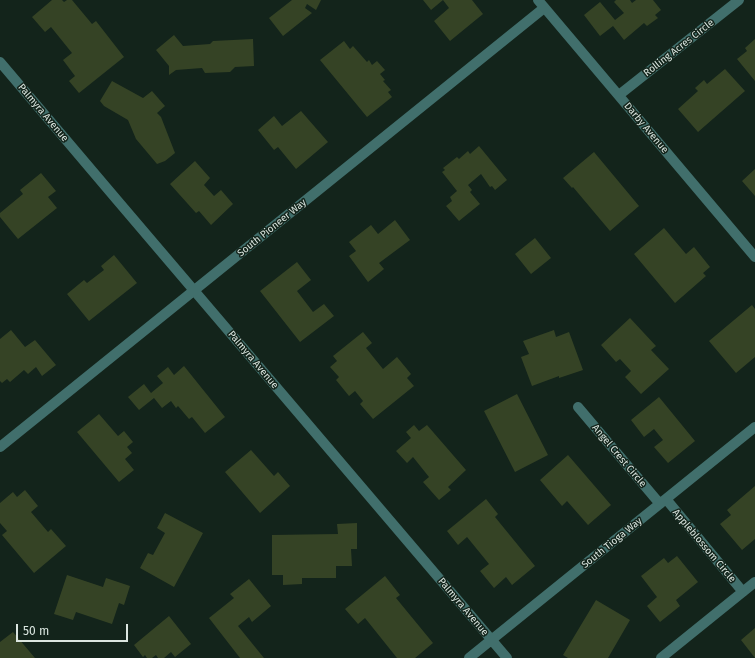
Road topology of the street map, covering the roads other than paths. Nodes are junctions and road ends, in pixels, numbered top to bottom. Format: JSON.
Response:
{"nodes":[{"id":1,"x":739,"y":0,"type":"edge"},
{"id":2,"x":541,"y":4,"type":"edge"},
{"id":3,"x":0,"y":62,"type":"edge"},
{"id":4,"x":619,"y":96,"type":"junction"},
{"id":5,"x":755,"y":257,"type":"edge"},
{"id":6,"x":194,"y":291,"type":"junction"},
{"id":7,"x":578,"y":407,"type":"dead end"},
{"id":8,"x":755,"y":427,"type":"edge"},
{"id":9,"x":0,"y":447,"type":"edge"},
{"id":10,"x":663,"y":502,"type":"junction"},
{"id":11,"x":755,"y":582,"type":"edge"},
{"id":12,"x":743,"y":592,"type":"junction"},
{"id":13,"x":492,"y":640,"type":"junction"},
{"id":14,"x":469,"y":658,"type":"edge"},
{"id":15,"x":507,"y":658,"type":"edge"},
{"id":16,"x":661,"y":658,"type":"edge"}],
"edges":[{"from":1,"to":4,"type":"street","name":"Rolling Acres Circle"},
{"from":2,"to":4,"type":"street","name":"Darby Avenue"},
{"from":2,"to":6,"type":"street","name":"South Pioneer Way"},
{"from":3,"to":6,"type":"street","name":"Palmyra Avenue"},
{"from":4,"to":5,"type":"street","name":"Darby Avenue"},
{"from":6,"to":9,"type":"street","name":"South Pioneer Way"},
{"from":6,"to":13,"type":"street","name":"Palmyra Avenue"},
{"from":7,"to":10,"type":"street","name":"Angel Crest Circle"},
{"from":8,"to":10,"type":"street","name":"South Tioga Way"},
{"from":10,"to":12,"type":"street","name":"Appleblossom Circle"},
{"from":10,"to":13,"type":"street","name":"South Tioga Way"},
{"from":11,"to":12,"type":"street","name":"Appleblossom Circle"},
{"from":12,"to":16,"type":"street","name":"Appleblossom Circle"},
{"from":13,"to":14,"type":"street","name":"South Tioga Way"},
{"from":13,"to":15,"type":"street","name":"Palmyra Avenue"}]}
